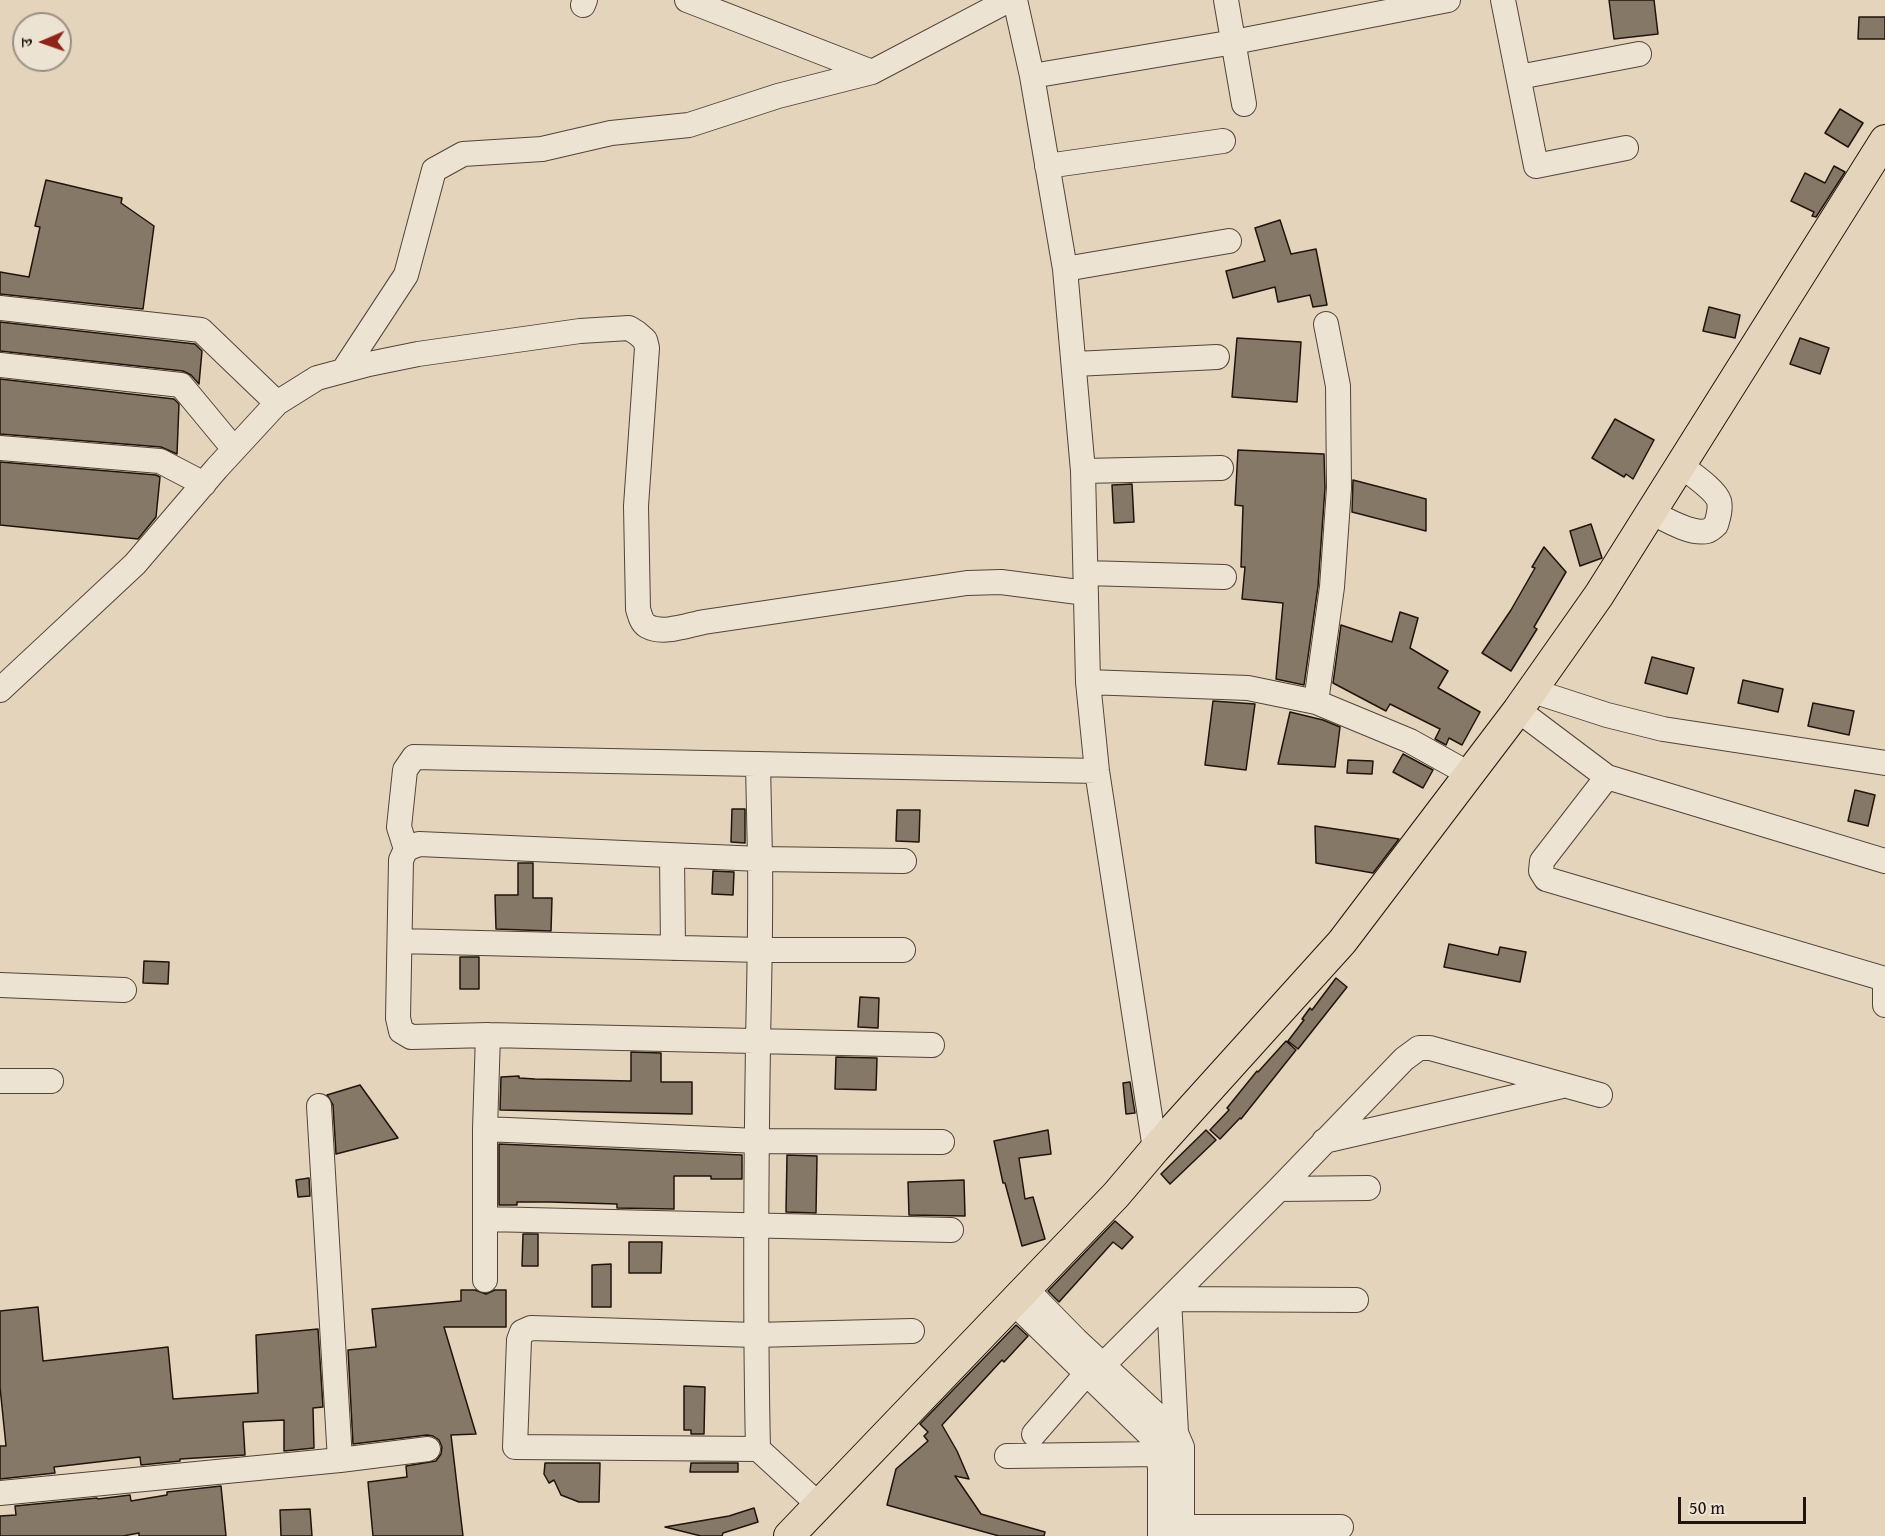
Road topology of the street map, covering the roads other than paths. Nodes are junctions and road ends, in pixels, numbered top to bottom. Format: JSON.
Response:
{"nodes":[{"id":1,"x":687,"y":0,"type":"edge"},
{"id":2,"x":1226,"y":0,"type":"edge"},
{"id":3,"x":1448,"y":0,"type":"edge"},
{"id":4,"x":1503,"y":0,"type":"edge"},
{"id":5,"x":1018,"y":2,"type":"edge"},
{"id":6,"x":1234,"y":42,"type":"junction"},
{"id":7,"x":1639,"y":54,"type":"dead end"},
{"id":8,"x":872,"y":72,"type":"junction"},
{"id":9,"x":1032,"y":76,"type":"junction"},
{"id":10,"x":1519,"y":77,"type":"junction"},
{"id":11,"x":1244,"y":104,"type":"dead end"},
{"id":12,"x":1885,"y":140,"type":"edge"},
{"id":13,"x":1223,"y":141,"type":"dead end"},
{"id":14,"x":1626,"y":148,"type":"dead end"},
{"id":15,"x":1047,"y":166,"type":"junction"},
{"id":16,"x":1229,"y":241,"type":"dead end"},
{"id":17,"x":1065,"y":269,"type":"junction"},
{"id":18,"x":0,"y":308,"type":"edge"},
{"id":19,"x":1326,"y":324,"type":"dead end"},
{"id":20,"x":1217,"y":357,"type":"dead end"},
{"id":21,"x":1075,"y":364,"type":"junction"},
{"id":22,"x":0,"y":365,"type":"edge"},
{"id":23,"x":343,"y":371,"type":"junction"},
{"id":24,"x":277,"y":403,"type":"junction"},
{"id":25,"x":0,"y":448,"type":"edge"},
{"id":26,"x":234,"y":449,"type":"junction"},
{"id":27,"x":1680,"y":465,"type":"junction"},
{"id":28,"x":1221,"y":468,"type":"dead end"},
{"id":29,"x":1083,"y":471,"type":"junction"},
{"id":30,"x":204,"y":484,"type":"junction"},
{"id":31,"x":1651,"y":512,"type":"junction"},
{"id":32,"x":1224,"y":577,"type":"dead end"},
{"id":33,"x":1086,"y":583,"type":"junction"},
{"id":34,"x":1088,"y":682,"type":"junction"},
{"id":35,"x":0,"y":690,"type":"edge"},
{"id":36,"x":1526,"y":700,"type":"junction"},
{"id":37,"x":1316,"y":702,"type":"junction"},
{"id":38,"x":1885,"y":763,"type":"edge"},
{"id":39,"x":758,"y":764,"type":"junction"},
{"id":40,"x":1097,"y":771,"type":"junction"},
{"id":41,"x":1471,"y":775,"type":"junction"},
{"id":42,"x":1607,"y":777,"type":"junction"},
{"id":43,"x":406,"y":849,"type":"junction"},
{"id":44,"x":672,"y":856,"type":"junction"},
{"id":45,"x":760,"y":859,"type":"junction"},
{"id":46,"x":904,"y":861,"type":"dead end"},
{"id":47,"x":1885,"y":861,"type":"edge"},
{"id":48,"x":400,"y":941,"type":"junction"},
{"id":49,"x":673,"y":948,"type":"junction"},
{"id":50,"x":761,"y":950,"type":"junction"},
{"id":51,"x":903,"y":950,"type":"dead end"},
{"id":52,"x":1885,"y":981,"type":"edge"},
{"id":53,"x":0,"y":985,"type":"edge"},
{"id":54,"x":124,"y":990,"type":"dead end"},
{"id":55,"x":1885,"y":1005,"type":"edge"},
{"id":56,"x":488,"y":1035,"type":"junction"},
{"id":57,"x":758,"y":1043,"type":"junction"},
{"id":58,"x":932,"y":1045,"type":"dead end"},
{"id":59,"x":0,"y":1081,"type":"edge"},
{"id":60,"x":51,"y":1081,"type":"dead end"},
{"id":61,"x":1564,"y":1086,"type":"junction"},
{"id":62,"x":1600,"y":1095,"type":"dead end"},
{"id":63,"x":319,"y":1106,"type":"dead end"},
{"id":64,"x":485,"y":1129,"type":"junction"},
{"id":65,"x":758,"y":1141,"type":"junction"},
{"id":66,"x":1323,"y":1141,"type":"junction"},
{"id":67,"x":942,"y":1142,"type":"dead end"},
{"id":68,"x":1155,"y":1149,"type":"junction"},
{"id":69,"x":1368,"y":1188,"type":"dead end"},
{"id":70,"x":1279,"y":1189,"type":"junction"},
{"id":71,"x":486,"y":1219,"type":"junction"},
{"id":72,"x":756,"y":1224,"type":"junction"},
{"id":73,"x":951,"y":1230,"type":"dead end"},
{"id":74,"x":485,"y":1280,"type":"dead end"},
{"id":75,"x":1019,"y":1296,"type":"junction"},
{"id":76,"x":1169,"y":1299,"type":"junction"},
{"id":77,"x":1356,"y":1300,"type":"dead end"},
{"id":78,"x":912,"y":1330,"type":"dead end"},
{"id":79,"x":755,"y":1335,"type":"junction"},
{"id":80,"x":1102,"y":1376,"type":"junction"},
{"id":81,"x":1034,"y":1434,"type":"dead end"},
{"id":82,"x":1179,"y":1440,"type":"junction"},
{"id":83,"x":428,"y":1449,"type":"dead end"},
{"id":84,"x":758,"y":1449,"type":"junction"},
{"id":85,"x":1159,"y":1454,"type":"junction"},
{"id":86,"x":1007,"y":1456,"type":"dead end"},
{"id":87,"x":340,"y":1460,"type":"junction"},
{"id":88,"x":0,"y":1494,"type":"edge"},
{"id":89,"x":819,"y":1505,"type":"junction"},
{"id":90,"x":1341,"y":1527,"type":"dead end"},
{"id":91,"x":1171,"y":1532,"type":"edge"},
{"id":92,"x":789,"y":1536,"type":"edge"}],
"edges":[{"from":1,"to":8,"type":"street"},
{"from":2,"to":6,"type":"street"},
{"from":3,"to":6,"type":"street"},
{"from":4,"to":10,"type":"street"},
{"from":5,"to":8,"type":"street"},
{"from":5,"to":9,"type":"street"},
{"from":6,"to":9,"type":"street"},
{"from":6,"to":11,"type":"street"},
{"from":7,"to":10,"type":"street"},
{"from":8,"to":23,"type":"street"},
{"from":9,"to":15,"type":"street"},
{"from":10,"to":14,"type":"street"},
{"from":12,"to":27,"type":"main road"},
{"from":13,"to":15,"type":"street"},
{"from":15,"to":17,"type":"street"},
{"from":16,"to":17,"type":"street"},
{"from":17,"to":21,"type":"street"},
{"from":18,"to":24,"type":"street"},
{"from":19,"to":37,"type":"street"},
{"from":20,"to":21,"type":"street"},
{"from":21,"to":29,"type":"street"},
{"from":22,"to":26,"type":"street"},
{"from":23,"to":24,"type":"street"},
{"from":23,"to":33,"type":"street"},
{"from":24,"to":26,"type":"street"},
{"from":25,"to":30,"type":"street"},
{"from":26,"to":30,"type":"street"},
{"from":27,"to":31,"type":"main road"},
{"from":27,"to":31,"type":"street"},
{"from":28,"to":29,"type":"street"},
{"from":29,"to":33,"type":"street"},
{"from":30,"to":35,"type":"street"},
{"from":31,"to":36,"type":"main road"},
{"from":32,"to":33,"type":"street"},
{"from":33,"to":34,"type":"street"},
{"from":34,"to":37,"type":"street"},
{"from":34,"to":40,"type":"street"},
{"from":36,"to":38,"type":"street"},
{"from":36,"to":41,"type":"main road"},
{"from":36,"to":42,"type":"street"},
{"from":37,"to":41,"type":"street"},
{"from":39,"to":40,"type":"street"},
{"from":39,"to":43,"type":"street"},
{"from":39,"to":45,"type":"street"},
{"from":40,"to":68,"type":"street"},
{"from":41,"to":68,"type":"main road"},
{"from":42,"to":47,"type":"street"},
{"from":42,"to":52,"type":"street"},
{"from":43,"to":44,"type":"street"},
{"from":43,"to":48,"type":"street"},
{"from":44,"to":45,"type":"street"},
{"from":44,"to":49,"type":"street"},
{"from":45,"to":46,"type":"street"},
{"from":45,"to":50,"type":"street"},
{"from":48,"to":49,"type":"street"},
{"from":48,"to":56,"type":"street"},
{"from":49,"to":50,"type":"street"},
{"from":50,"to":51,"type":"street"},
{"from":50,"to":57,"type":"street"},
{"from":52,"to":55,"type":"street"},
{"from":53,"to":54,"type":"street"},
{"from":56,"to":57,"type":"street"},
{"from":56,"to":64,"type":"street"},
{"from":57,"to":58,"type":"street"},
{"from":57,"to":65,"type":"street"},
{"from":59,"to":60,"type":"street"},
{"from":61,"to":62,"type":"street"},
{"from":61,"to":66,"type":"street"},
{"from":61,"to":66,"type":"street"},
{"from":63,"to":87,"type":"street"},
{"from":64,"to":65,"type":"street"},
{"from":64,"to":71,"type":"street"},
{"from":65,"to":67,"type":"street"},
{"from":65,"to":72,"type":"street"},
{"from":66,"to":70,"type":"street"},
{"from":68,"to":75,"type":"main road"},
{"from":69,"to":70,"type":"street"},
{"from":70,"to":76,"type":"street"},
{"from":71,"to":72,"type":"street"},
{"from":71,"to":74,"type":"street"},
{"from":72,"to":73,"type":"street"},
{"from":72,"to":79,"type":"street"},
{"from":75,"to":80,"type":"street"},
{"from":75,"to":89,"type":"main road"},
{"from":76,"to":77,"type":"street"},
{"from":76,"to":80,"type":"street"},
{"from":76,"to":82,"type":"street"},
{"from":78,"to":79,"type":"street"},
{"from":79,"to":84,"type":"street"},
{"from":79,"to":84,"type":"street"},
{"from":80,"to":81,"type":"street"},
{"from":80,"to":82,"type":"street"},
{"from":80,"to":85,"type":"street"},
{"from":82,"to":85,"type":"street"},
{"from":82,"to":91,"type":"street"},
{"from":83,"to":87,"type":"street"},
{"from":84,"to":89,"type":"street"},
{"from":85,"to":86,"type":"street"},
{"from":85,"to":91,"type":"street"},
{"from":87,"to":88,"type":"street"},
{"from":89,"to":92,"type":"main road"},
{"from":90,"to":91,"type":"street"}]}
